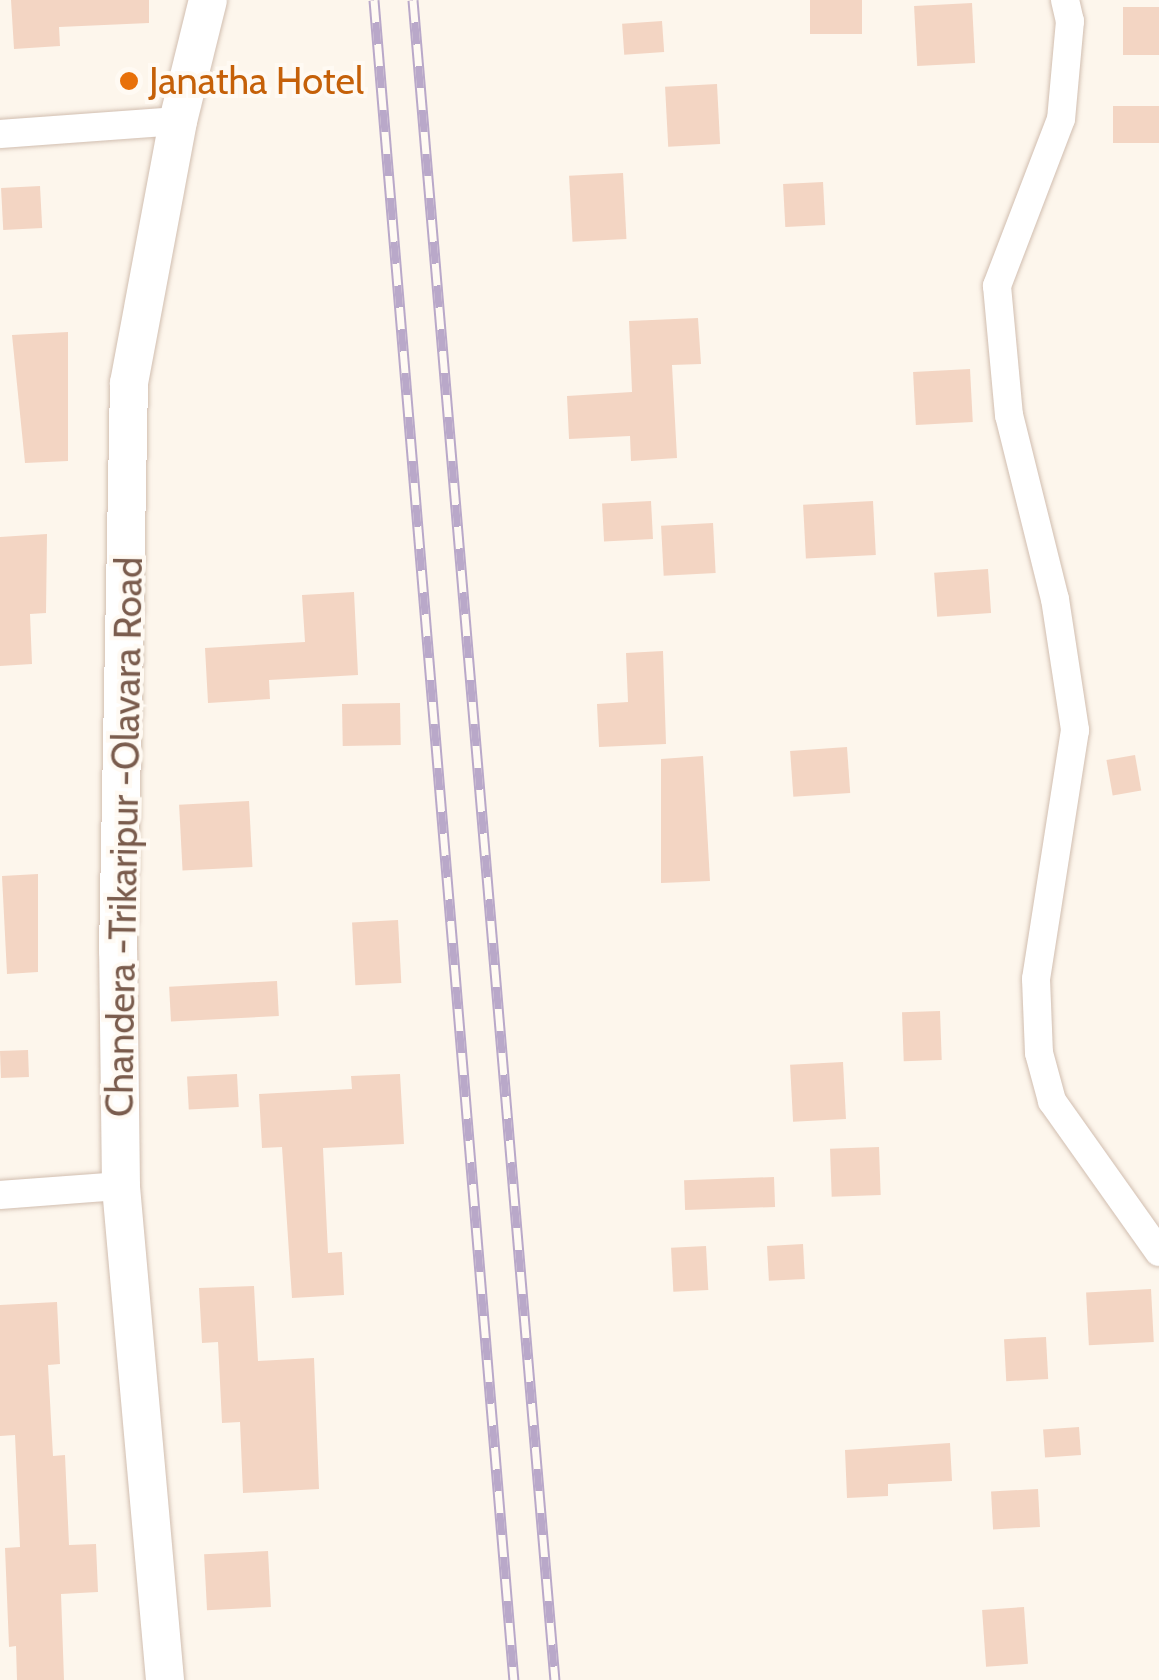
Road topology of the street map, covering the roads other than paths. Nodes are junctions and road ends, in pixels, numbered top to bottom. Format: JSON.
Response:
{"nodes":[{"id":1,"x":208,"y":0,"type":"edge"},
{"id":2,"x":1065,"y":0,"type":"edge"},
{"id":3,"x":178,"y":121,"type":"junction"},
{"id":4,"x":0,"y":134,"type":"edge"},
{"id":5,"x":121,"y":1186,"type":"junction"},
{"id":6,"x":0,"y":1195,"type":"edge"},
{"id":7,"x":1159,"y":1252,"type":"edge"},
{"id":8,"x":165,"y":1680,"type":"edge"}],
"edges":[{"from":1,"to":3,"type":"main road","name":"Chandera -Trikaripur -Olavara Road"},
{"from":2,"to":7,"type":"street"},
{"from":3,"to":4,"type":"street"},
{"from":3,"to":5,"type":"main road","name":"Chandera -Trikaripur -Olavara Road"},
{"from":5,"to":6,"type":"street"},
{"from":5,"to":8,"type":"main road","name":"Chandera -Trikaripur -Olavara Road"}]}
